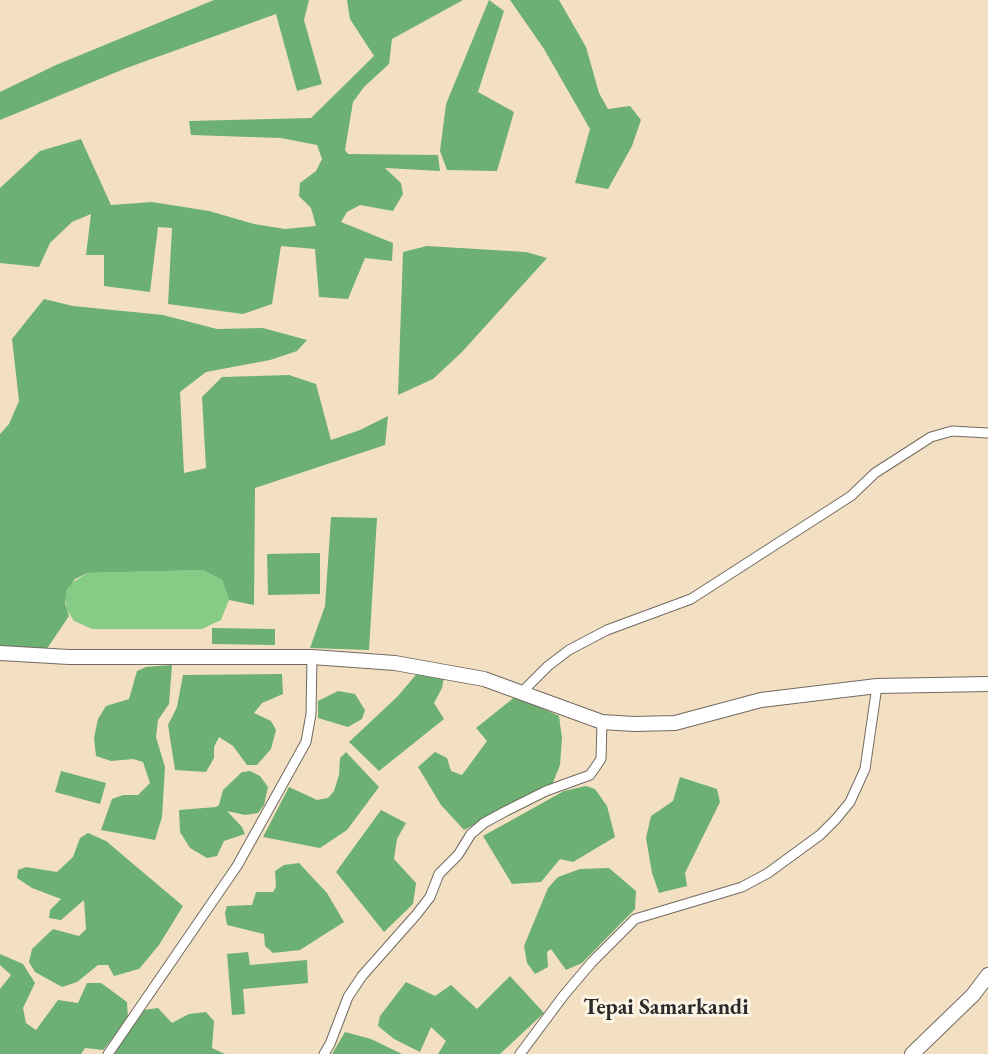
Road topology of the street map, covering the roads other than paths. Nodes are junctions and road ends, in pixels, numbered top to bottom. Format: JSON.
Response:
{"nodes":[{"id":1,"x":988,"y":433,"type":"edge"},
{"id":2,"x":0,"y":652,"type":"edge"},
{"id":3,"x":312,"y":657,"type":"junction"},
{"id":4,"x":988,"y":684,"type":"edge"},
{"id":5,"x":877,"y":686,"type":"junction"},
{"id":6,"x":522,"y":692,"type":"junction"},
{"id":7,"x":602,"y":722,"type":"junction"},
{"id":8,"x":988,"y":975,"type":"edge"},
{"id":9,"x":108,"y":1054,"type":"edge"},
{"id":10,"x":324,"y":1054,"type":"edge"},
{"id":11,"x":520,"y":1054,"type":"edge"},
{"id":12,"x":912,"y":1054,"type":"edge"}],
"edges":[{"from":1,"to":6,"type":"street"},
{"from":2,"to":3,"type":"street"},
{"from":3,"to":6,"type":"street"},
{"from":3,"to":9,"type":"street"},
{"from":4,"to":5,"type":"street"},
{"from":5,"to":7,"type":"street"},
{"from":5,"to":11,"type":"street"},
{"from":6,"to":7,"type":"street"},
{"from":7,"to":10,"type":"street"},
{"from":8,"to":12,"type":"street"}]}
